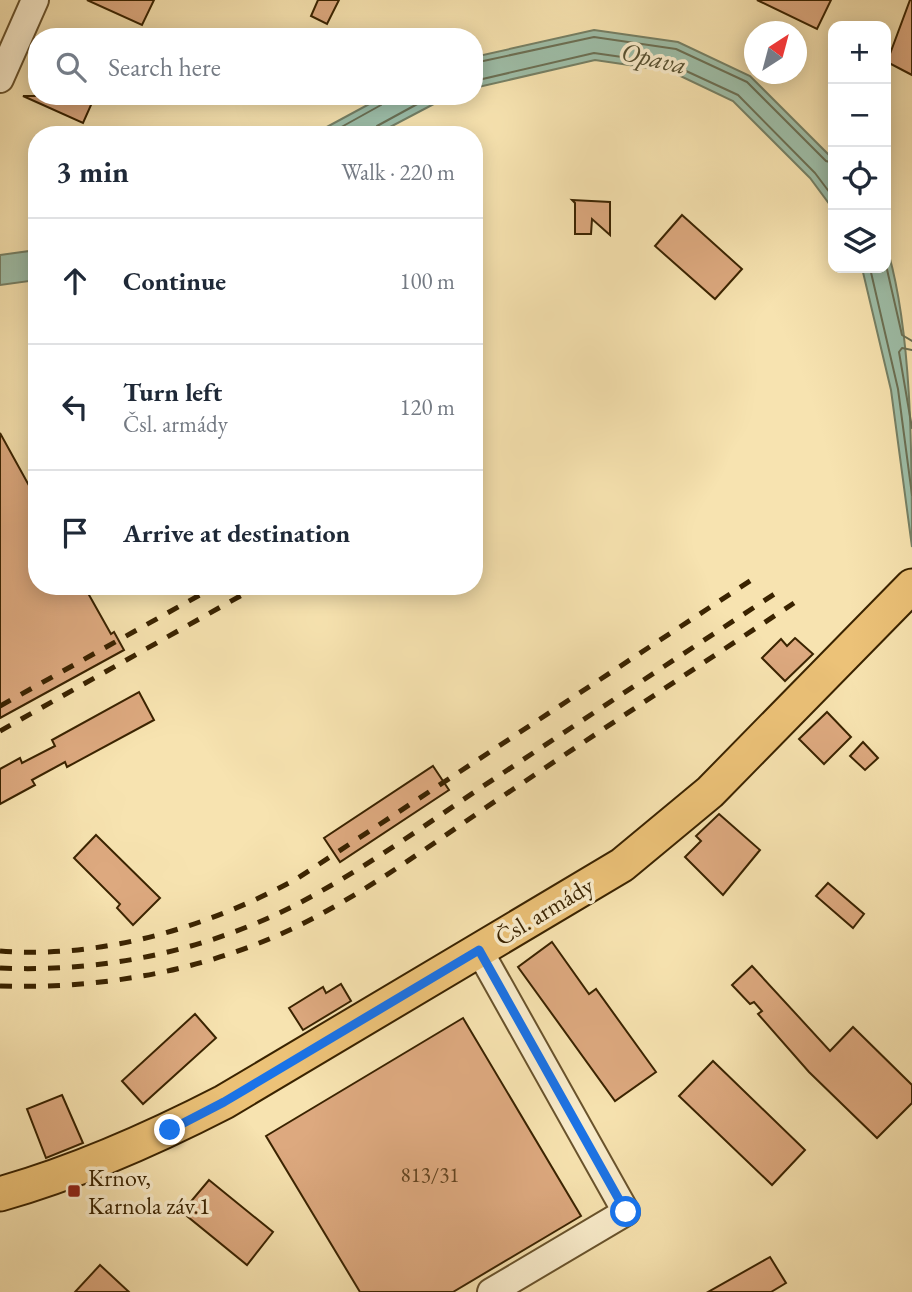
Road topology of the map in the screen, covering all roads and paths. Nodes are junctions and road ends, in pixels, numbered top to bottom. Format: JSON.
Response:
{"nodes":[{"id":1,"x":35,"y":0,"type":"edge"},
{"id":2,"x":0,"y":79,"type":"edge"},
{"id":3,"x":912,"y":586,"type":"edge"},
{"id":4,"x":479,"y":950,"type":"junction"},
{"id":5,"x":0,"y":1194,"type":"edge"},
{"id":6,"x":531,"y":1282,"type":"edge"},
{"id":7,"x":491,"y":1292,"type":"edge"}],
"edges":[{"from":1,"to":2,"type":"street"},
{"from":3,"to":4,"type":"main road","name":"Čsl. armády"},
{"from":4,"to":5,"type":"main road","name":"Čsl. armády"},
{"from":4,"to":6,"type":"street"},
{"from":6,"to":7,"type":"street"}]}
